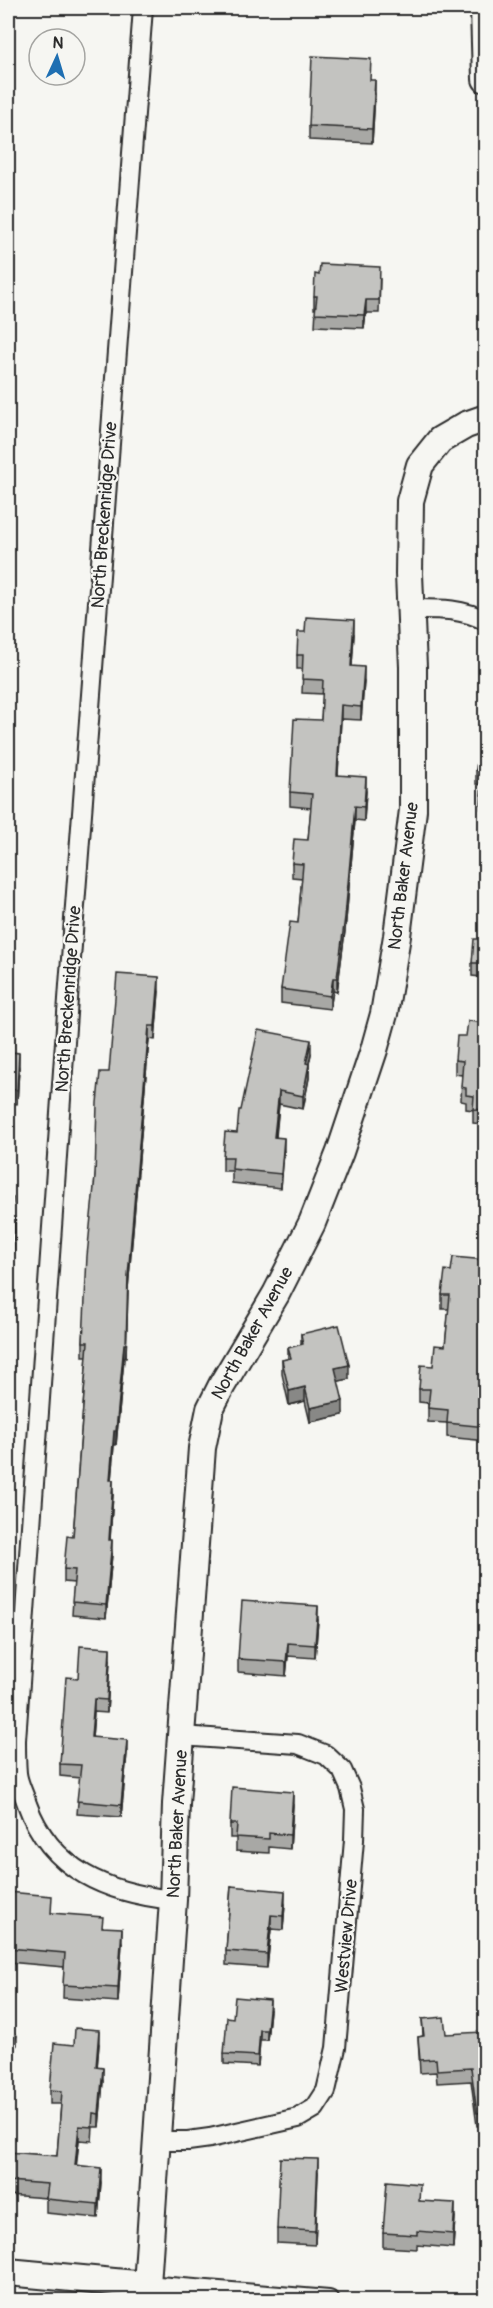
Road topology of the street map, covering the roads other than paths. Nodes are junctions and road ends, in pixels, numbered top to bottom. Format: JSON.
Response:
{"nodes":[{"id":1,"x":142,"y":8,"type":"edge"},
{"id":2,"x":484,"y":8,"type":"edge"},
{"id":3,"x":486,"y":79,"type":"edge"},
{"id":4,"x":486,"y":418,"type":"edge"},
{"id":5,"x":411,"y":609,"type":"junction"},
{"id":6,"x":486,"y":621,"type":"edge"},
{"id":7,"x":181,"y":1736,"type":"junction"},
{"id":8,"x":173,"y":1899,"type":"junction"},
{"id":9,"x":158,"y":2141,"type":"junction"},
{"id":10,"x":8,"y":2272,"type":"edge"},
{"id":11,"x":146,"y":2293,"type":"edge"},
{"id":12,"x":329,"y":2301,"type":"edge"}],
"edges":[{"from":1,"to":8,"type":"street","name":"North Breckenridge Drive"},
{"from":2,"to":3,"type":"main road"},
{"from":4,"to":5,"type":"main road","name":"North Baker Avenue"},
{"from":5,"to":6,"type":"street"},
{"from":5,"to":7,"type":"main road","name":"North Baker Avenue"},
{"from":7,"to":8,"type":"main road","name":"North Baker Avenue"},
{"from":7,"to":9,"type":"street","name":"Westview Drive"},
{"from":8,"to":9,"type":"main road","name":"North Baker Avenue"},
{"from":9,"to":11,"type":"main road","name":"North Baker Avenue"},
{"from":10,"to":11,"type":"main road"},
{"from":11,"to":12,"type":"street"}]}
